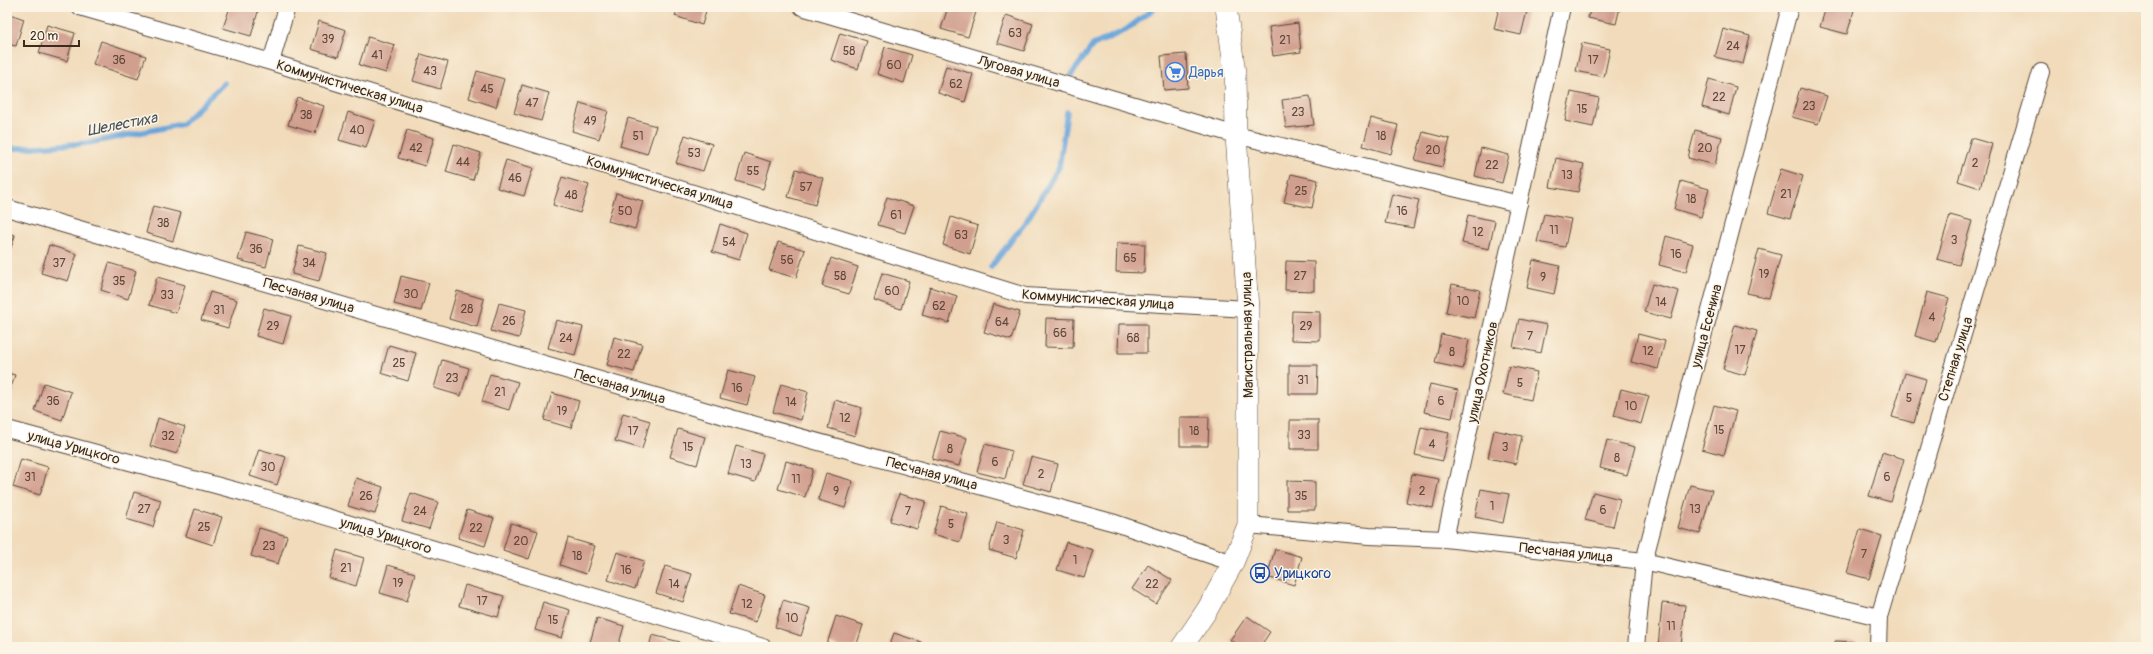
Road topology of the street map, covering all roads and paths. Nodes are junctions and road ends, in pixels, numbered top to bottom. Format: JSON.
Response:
{"nodes":[{"id":1,"x":80,"y":7,"type":"edge"},
{"id":2,"x":287,"y":7,"type":"edge"},
{"id":3,"x":802,"y":7,"type":"edge"},
{"id":4,"x":1226,"y":7,"type":"edge"},
{"id":5,"x":1562,"y":7,"type":"edge"},
{"id":6,"x":1790,"y":7,"type":"edge"},
{"id":7,"x":271,"y":62,"type":"junction"},
{"id":8,"x":2041,"y":72,"type":"dead end"},
{"id":9,"x":1236,"y":135,"type":"junction"},
{"id":10,"x":1519,"y":204,"type":"junction"},
{"id":11,"x":7,"y":208,"type":"edge"},
{"id":12,"x":1248,"y":309,"type":"junction"},
{"id":13,"x":7,"y":429,"type":"edge"},
{"id":14,"x":1248,"y":525,"type":"junction"},
{"id":15,"x":1445,"y":539,"type":"junction"},
{"id":16,"x":1644,"y":561,"type":"junction"},
{"id":17,"x":1233,"y":563,"type":"junction"},
{"id":18,"x":1879,"y":616,"type":"junction"},
{"id":19,"x":763,"y":647,"type":"edge"},
{"id":20,"x":1182,"y":647,"type":"edge"},
{"id":21,"x":1636,"y":647,"type":"edge"},
{"id":22,"x":1878,"y":647,"type":"edge"}],
"edges":[{"from":1,"to":7,"type":"street","name":"Коммунистическая улица"},
{"from":2,"to":7,"type":"street"},
{"from":3,"to":9,"type":"street","name":"Луговая улица"},
{"from":4,"to":9,"type":"street","name":"Магистральная улица"},
{"from":5,"to":10,"type":"street","name":"улица Охотников"},
{"from":6,"to":16,"type":"street","name":"улица Есенина"},
{"from":7,"to":12,"type":"street","name":"Коммунистическая улица"},
{"from":8,"to":18,"type":"street","name":"Степная улица"},
{"from":9,"to":10,"type":"street"},
{"from":9,"to":12,"type":"street","name":"Магистральная улица"},
{"from":10,"to":15,"type":"street","name":"улица Охотников"},
{"from":11,"to":17,"type":"street","name":"Песчаная улица"},
{"from":12,"to":14,"type":"street","name":"Магистральная улица"},
{"from":13,"to":19,"type":"street","name":"улица Урицкого"},
{"from":14,"to":15,"type":"street","name":"Песчаная улица"},
{"from":14,"to":17,"type":"street","name":"Магистральная улица"},
{"from":15,"to":16,"type":"street","name":"Песчаная улица"},
{"from":16,"to":18,"type":"street","name":"Песчаная улица"},
{"from":16,"to":21,"type":"street","name":"улица Есенина"},
{"from":17,"to":20,"type":"street","name":"Магистральная улица"},
{"from":18,"to":22,"type":"street","name":"Степная улица"}]}
